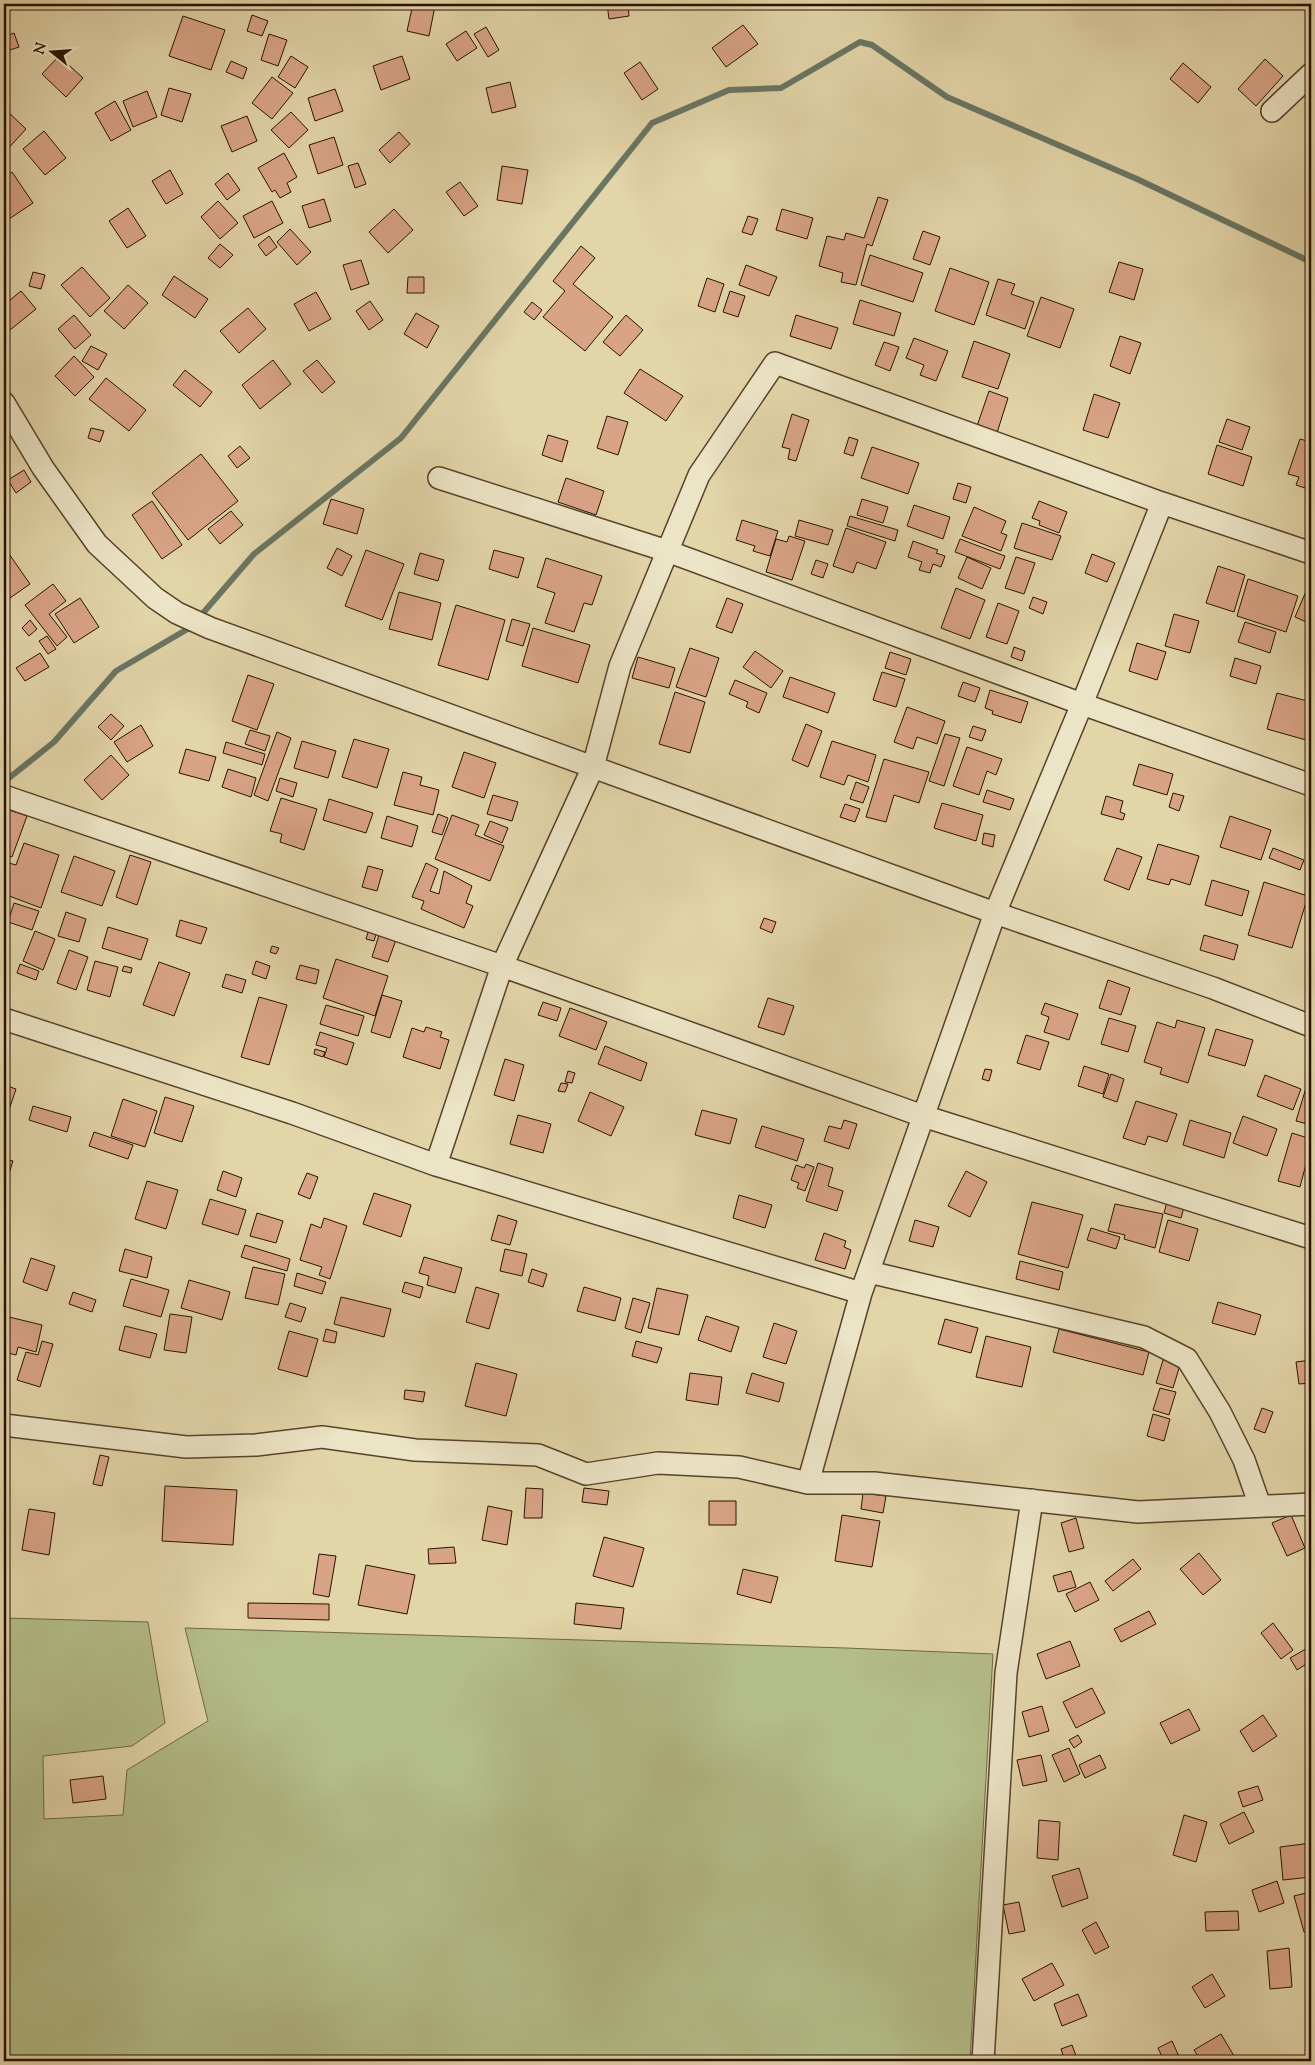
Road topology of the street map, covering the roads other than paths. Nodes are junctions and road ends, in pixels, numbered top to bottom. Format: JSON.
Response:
{"nodes":[{"id":1,"x":1311,"y":74,"type":"edge"},
{"id":2,"x":1272,"y":111,"type":"dead end"},
{"id":3,"x":4,"y":403,"type":"edge"},
{"id":4,"x":439,"y":478,"type":"dead end"},
{"id":5,"x":1162,"y":503,"type":"junction"},
{"id":6,"x":667,"y":551,"type":"junction"},
{"id":7,"x":1311,"y":552,"type":"edge"},
{"id":8,"x":1082,"y":704,"type":"junction"},
{"id":9,"x":593,"y":767,"type":"junction"},
{"id":10,"x":1311,"y":785,"type":"edge"},
{"id":11,"x":4,"y":796,"type":"edge"},
{"id":12,"x":995,"y":913,"type":"junction"},
{"id":13,"x":502,"y":966,"type":"junction"},
{"id":14,"x":4,"y":1019,"type":"edge"},
{"id":15,"x":1311,"y":1026,"type":"edge"},
{"id":16,"x":923,"y":1116,"type":"junction"},
{"id":17,"x":436,"y":1165,"type":"junction"},
{"id":18,"x":1311,"y":1238,"type":"edge"},
{"id":19,"x":868,"y":1272,"type":"junction"},
{"id":20,"x":861,"y":1293,"type":"junction"},
{"id":21,"x":4,"y":1425,"type":"edge"},
{"id":22,"x":808,"y":1483,"type":"junction"},
{"id":23,"x":1032,"y":1500,"type":"junction"},
{"id":24,"x":1311,"y":1504,"type":"edge"},
{"id":25,"x":1260,"y":1506,"type":"junction"},
{"id":26,"x":1006,"y":1673,"type":"junction"},
{"id":27,"x":991,"y":1709,"type":"dead end"},
{"id":28,"x":983,"y":2061,"type":"edge"}],
"edges":[{"from":1,"to":2,"type":"street"},
{"from":3,"to":9,"type":"street"},
{"from":4,"to":6,"type":"street"},
{"from":5,"to":6,"type":"street"},
{"from":5,"to":7,"type":"street"},
{"from":5,"to":8,"type":"street"},
{"from":6,"to":8,"type":"street"},
{"from":6,"to":9,"type":"street"},
{"from":8,"to":10,"type":"street"},
{"from":8,"to":12,"type":"street"},
{"from":9,"to":12,"type":"street"},
{"from":9,"to":13,"type":"street"},
{"from":11,"to":13,"type":"street"},
{"from":12,"to":15,"type":"street"},
{"from":12,"to":16,"type":"street"},
{"from":13,"to":16,"type":"street"},
{"from":13,"to":17,"type":"street"},
{"from":14,"to":17,"type":"street"},
{"from":16,"to":18,"type":"street"},
{"from":16,"to":19,"type":"street"},
{"from":17,"to":20,"type":"street"},
{"from":19,"to":20,"type":"street"},
{"from":19,"to":25,"type":"street"},
{"from":20,"to":22,"type":"street"},
{"from":21,"to":22,"type":"street"},
{"from":22,"to":23,"type":"street"},
{"from":23,"to":25,"type":"street"},
{"from":23,"to":26,"type":"street"},
{"from":24,"to":25,"type":"street"},
{"from":26,"to":27,"type":"street"},
{"from":26,"to":28,"type":"street"}]}
